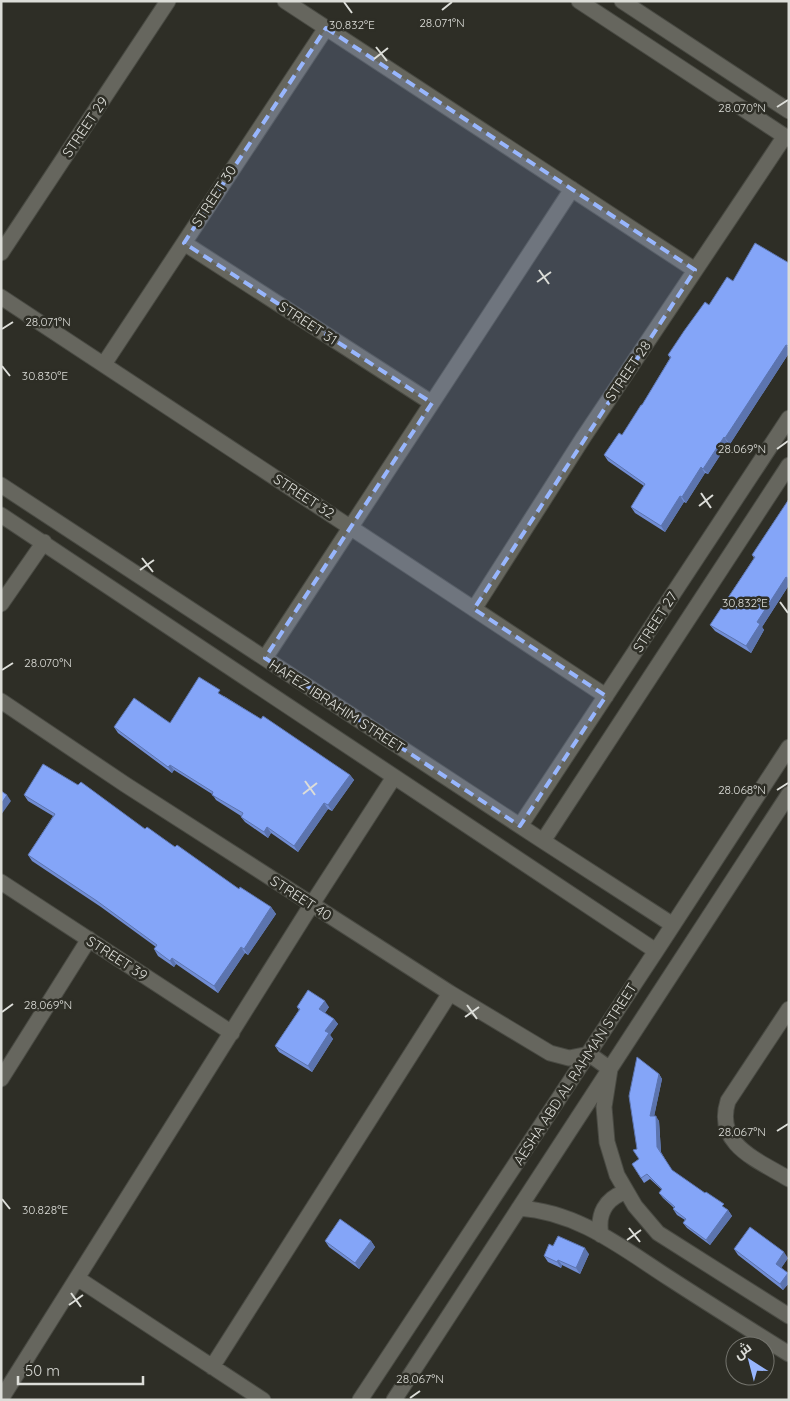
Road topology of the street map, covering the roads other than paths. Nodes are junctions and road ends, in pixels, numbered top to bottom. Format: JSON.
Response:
{"nodes":[{"id":1,"x":168,"y":1,"type":"edge"},
{"id":2,"x":285,"y":1,"type":"edge"},
{"id":3,"x":579,"y":1,"type":"edge"},
{"id":4,"x":622,"y":1,"type":"edge"},
{"id":5,"x":326,"y":28,"type":"junction"},
{"id":6,"x":789,"y":111,"type":"edge"},
{"id":7,"x":787,"y":138,"type":"edge"},
{"id":8,"x":572,"y":189,"type":"junction"},
{"id":9,"x":184,"y":243,"type":"junction"},
{"id":10,"x":1,"y":253,"type":"edge"},
{"id":11,"x":695,"y":270,"type":"junction"},
{"id":12,"x":1,"y":297,"type":"edge"},
{"id":13,"x":104,"y":364,"type":"junction"},
{"id":14,"x":432,"y":403,"type":"junction"},
{"id":15,"x":789,"y":418,"type":"edge"},
{"id":16,"x":789,"y":464,"type":"edge"},
{"id":17,"x":1,"y":485,"type":"edge"},
{"id":18,"x":1,"y":514,"type":"edge"},
{"id":19,"x":351,"y":527,"type":"junction"},
{"id":20,"x":44,"y":542,"type":"junction"},
{"id":21,"x":1,"y":604,"type":"edge"},
{"id":22,"x":474,"y":609,"type":"junction"},
{"id":23,"x":265,"y":658,"type":"junction"},
{"id":24,"x":606,"y":696,"type":"junction"},
{"id":25,"x":1,"y":701,"type":"edge"},
{"id":26,"x":789,"y":747,"type":"edge"},
{"id":27,"x":394,"y":777,"type":"junction"},
{"id":28,"x":787,"y":802,"type":"edge"},
{"id":29,"x":520,"y":826,"type":"junction"},
{"id":30,"x":543,"y":841,"type":"junction"},
{"id":31,"x":1,"y":882,"type":"edge"},
{"id":32,"x":312,"y":904,"type":"junction"},
{"id":33,"x":674,"y":925,"type":"junction"},
{"id":34,"x":89,"y":940,"type":"junction"},
{"id":35,"x":656,"y":951,"type":"junction"},
{"id":36,"x":450,"y":993,"type":"junction"},
{"id":37,"x":789,"y":1009,"type":"edge"},
{"id":38,"x":232,"y":1033,"type":"junction"},
{"id":39,"x":588,"y":1054,"type":"junction"},
{"id":40,"x":6,"y":1060,"type":"edge"},
{"id":41,"x":610,"y":1069,"type":"junction"},
{"id":42,"x":1,"y":1079,"type":"edge"},
{"id":43,"x":789,"y":1179,"type":"edge"},
{"id":44,"x":625,"y":1192,"type":"junction"},
{"id":45,"x":519,"y":1208,"type":"junction"},
{"id":46,"x":601,"y":1235,"type":"junction"},
{"id":47,"x":459,"y":1250,"type":"junction"},
{"id":48,"x":483,"y":1263,"type":"junction"},
{"id":49,"x":78,"y":1278,"type":"junction"},
{"id":50,"x":789,"y":1316,"type":"edge"},
{"id":51,"x":788,"y":1352,"type":"edge"},
{"id":52,"x":212,"y":1367,"type":"junction"},
{"id":53,"x":1,"y":1399,"type":"edge"},
{"id":54,"x":263,"y":1400,"type":"edge"},
{"id":55,"x":360,"y":1400,"type":"edge"},
{"id":56,"x":394,"y":1400,"type":"edge"}],
"edges":[{"from":1,"to":10,"type":"street","name":"STREET 29"},
{"from":2,"to":5,"type":"street"},
{"from":3,"to":7,"type":"street"},
{"from":4,"to":6,"type":"street"},
{"from":5,"to":8,"type":"street"},
{"from":5,"to":9,"type":"street","name":"STREET 30"},
{"from":7,"to":11,"type":"street","name":"STREET 28"},
{"from":8,"to":11,"type":"street"},
{"from":8,"to":14,"type":"street"},
{"from":9,"to":13,"type":"street","name":"STREET 30"},
{"from":9,"to":14,"type":"street","name":"STREET 31"},
{"from":11,"to":22,"type":"street","name":"STREET 28"},
{"from":12,"to":13,"type":"street","name":"STREET 32"},
{"from":13,"to":19,"type":"street","name":"STREET 32"},
{"from":14,"to":19,"type":"street"},
{"from":15,"to":24,"type":"street","name":"STREET 27"},
{"from":16,"to":30,"type":"street","name":"STREET 27"},
{"from":17,"to":23,"type":"street","name":"HAFEZ IBRAHIM STREET"},
{"from":18,"to":20,"type":"street","name":"HAFEZ IBRAHIM STREET"},
{"from":19,"to":22,"type":"street","name":"STREET 32"},
{"from":19,"to":23,"type":"street"},
{"from":20,"to":21,"type":"street"},
{"from":20,"to":27,"type":"street","name":"HAFEZ IBRAHIM STREET"},
{"from":22,"to":24,"type":"street","name":"STREET 32"},
{"from":23,"to":29,"type":"street","name":"HAFEZ IBRAHIM STREET"},
{"from":24,"to":29,"type":"street","name":"STREET 27"},
{"from":25,"to":32,"type":"street","name":"STREET 40"},
{"from":26,"to":33,"type":"street","name":"AESHA ABD AL RAHMAN STREET"},
{"from":27,"to":32,"type":"street"},
{"from":27,"to":35,"type":"street","name":"HAFEZ IBRAHIM STREET"},
{"from":28,"to":41,"type":"street","name":"AESHA ABD AL RAHMAN STREET"},
{"from":29,"to":30,"type":"street","name":"HAFEZ IBRAHIM STREET"},
{"from":30,"to":33,"type":"street","name":"HAFEZ IBRAHIM STREET"},
{"from":31,"to":34,"type":"street","name":"STREET 39"},
{"from":32,"to":36,"type":"street","name":"STREET 40"},
{"from":32,"to":38,"type":"street"},
{"from":33,"to":35,"type":"street","name":"AESHA ABD AL RAHMAN STREET"},
{"from":34,"to":38,"type":"street","name":"STREET 39"},
{"from":34,"to":40,"type":"street"},
{"from":35,"to":39,"type":"street","name":"AESHA ABD AL RAHMAN STREET"},
{"from":36,"to":39,"type":"street","name":"STREET 40"},
{"from":36,"to":52,"type":"street"},
{"from":37,"to":43,"type":"street"},
{"from":38,"to":49,"type":"street"},
{"from":39,"to":41,"type":"street"},
{"from":39,"to":47,"type":"street","name":"AESHA ABD AL RAHMAN STREET"},
{"from":40,"to":42,"type":"street"},
{"from":41,"to":44,"type":"street"},
{"from":41,"to":45,"type":"street","name":"AESHA ABD AL RAHMAN STREET"},
{"from":44,"to":46,"type":"street"},
{"from":44,"to":50,"type":"street"},
{"from":45,"to":46,"type":"street"},
{"from":45,"to":48,"type":"street","name":"AESHA ABD AL RAHMAN STREET"},
{"from":46,"to":51,"type":"street"},
{"from":47,"to":48,"type":"street"},
{"from":47,"to":55,"type":"street","name":"AESHA ABD AL RAHMAN STREET"},
{"from":48,"to":56,"type":"street","name":"AESHA ABD AL RAHMAN STREET"},
{"from":49,"to":52,"type":"street"},
{"from":49,"to":53,"type":"street"},
{"from":52,"to":54,"type":"street"}]}
